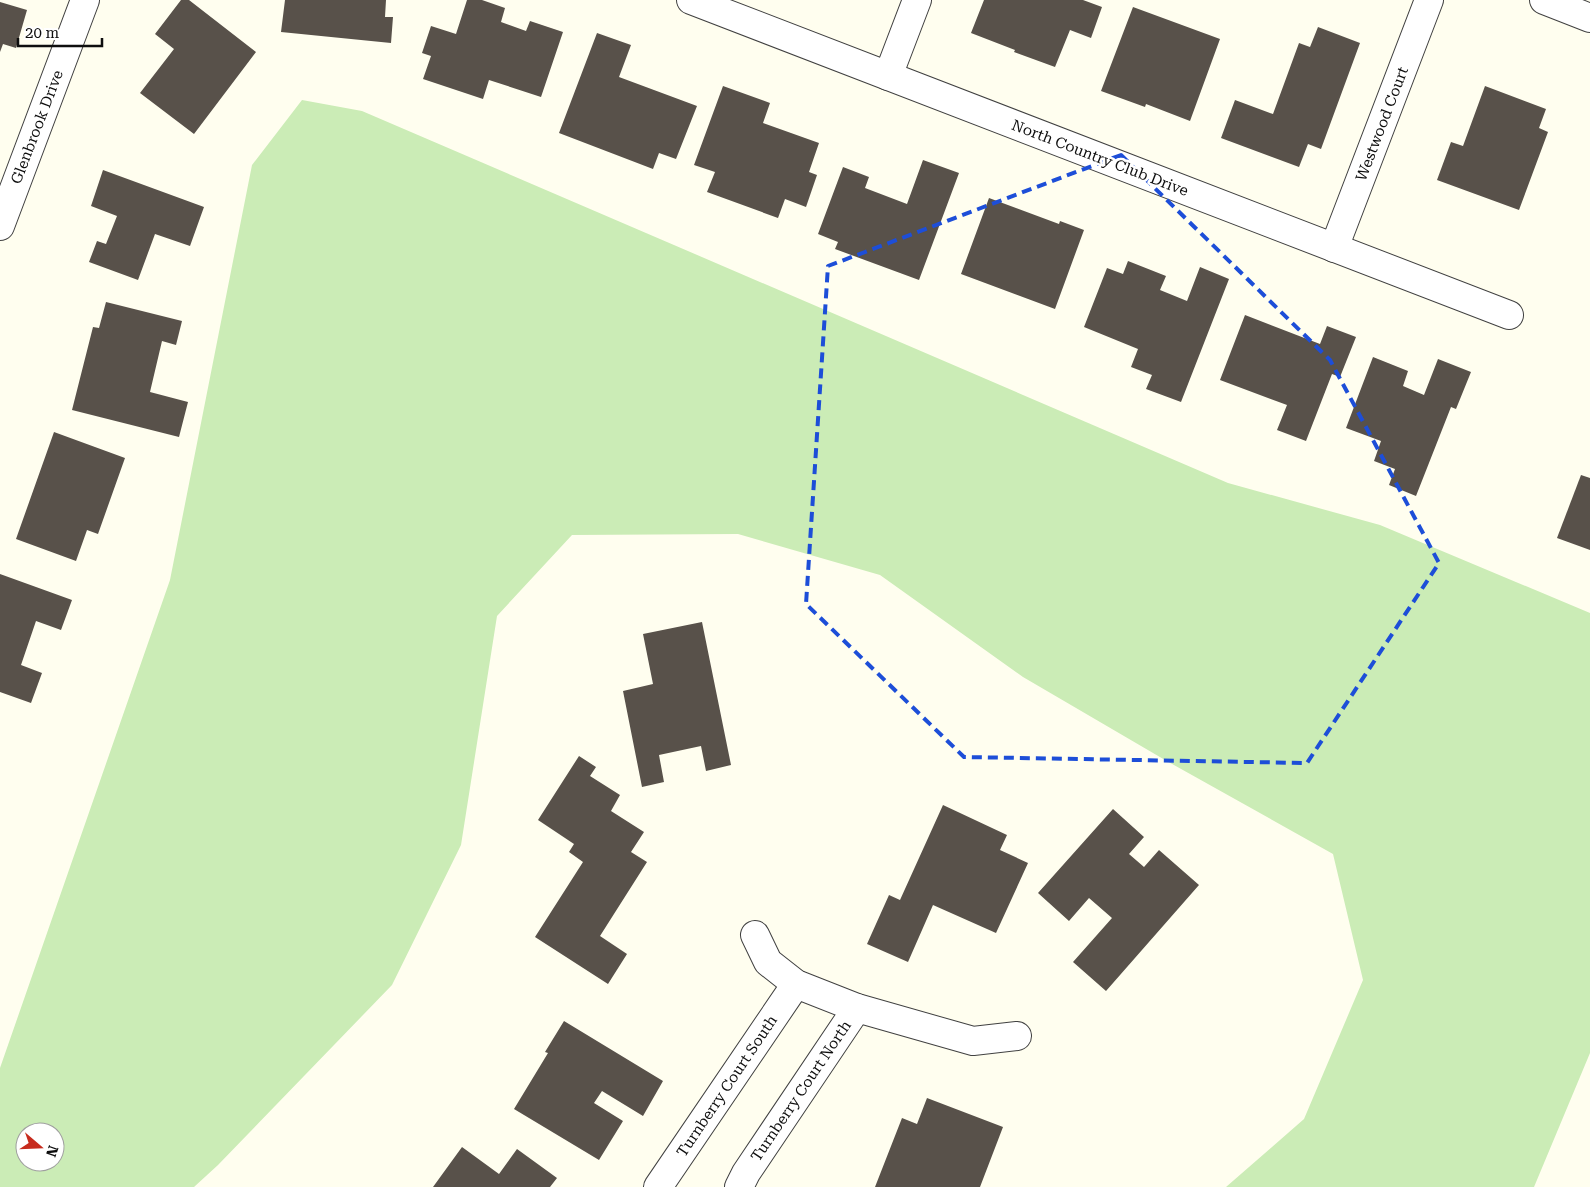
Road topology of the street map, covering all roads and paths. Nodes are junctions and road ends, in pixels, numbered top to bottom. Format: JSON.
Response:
{"nodes":[{"id":1,"x":85,"y":0,"type":"edge"},
{"id":2,"x":691,"y":0,"type":"edge"},
{"id":3,"x":918,"y":0,"type":"edge"},
{"id":4,"x":1430,"y":0,"type":"edge"},
{"id":5,"x":1544,"y":0,"type":"edge"},
{"id":6,"x":1590,"y":18,"type":"edge"},
{"id":7,"x":888,"y":76,"type":"junction"},
{"id":8,"x":0,"y":226,"type":"edge"},
{"id":9,"x":1334,"y":248,"type":"junction"},
{"id":10,"x":1509,"y":315,"type":"dead end"},
{"id":11,"x":755,"y":935,"type":"dead end"},
{"id":12,"x":796,"y":984,"type":"junction"},
{"id":13,"x":857,"y":1008,"type":"junction"},
{"id":14,"x":1017,"y":1036,"type":"dead end"},
{"id":15,"x":658,"y":1187,"type":"edge"},
{"id":16,"x":739,"y":1187,"type":"edge"}],
"edges":[{"from":1,"to":8,"type":"street","name":"Glenbrook Drive"},
{"from":2,"to":7,"type":"street","name":"North Country Club Drive"},
{"from":3,"to":7,"type":"street"},
{"from":4,"to":9,"type":"street","name":"Westwood Court"},
{"from":5,"to":6,"type":"street"},
{"from":7,"to":9,"type":"street","name":"North Country Club Drive"},
{"from":9,"to":10,"type":"street","name":"North Country Club Drive"},
{"from":11,"to":12,"type":"street"},
{"from":12,"to":13,"type":"street"},
{"from":12,"to":15,"type":"street","name":"Turnberry Court South"},
{"from":13,"to":14,"type":"street","name":"Turnberry Court North"},
{"from":13,"to":16,"type":"street","name":"Turnberry Court North"}]}
